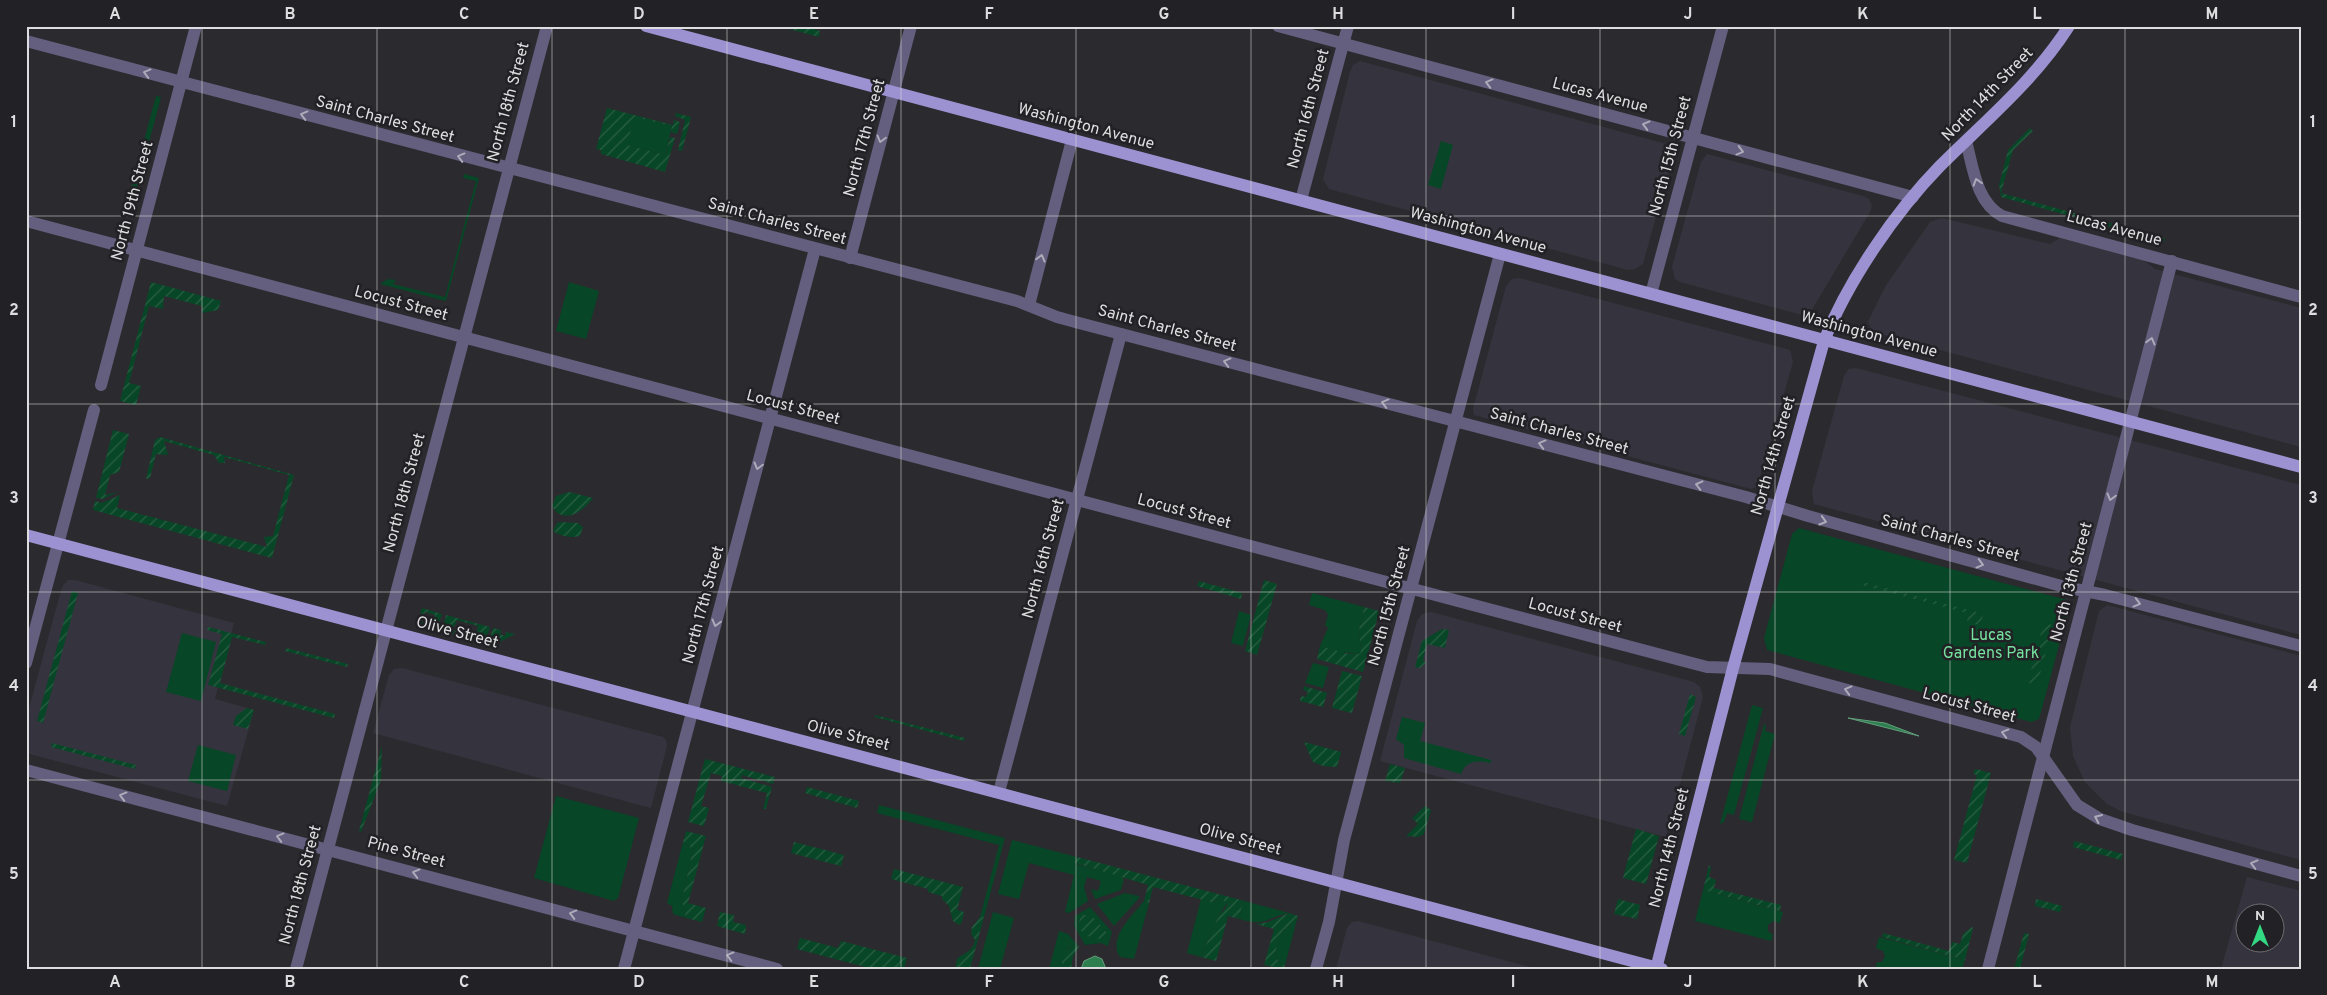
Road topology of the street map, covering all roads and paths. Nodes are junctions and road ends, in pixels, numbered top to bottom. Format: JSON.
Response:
{"nodes":[{"id":1,"x":196,"y":26,"type":"edge"},
{"id":2,"x":547,"y":26,"type":"edge"},
{"id":3,"x":646,"y":26,"type":"edge"},
{"id":4,"x":911,"y":26,"type":"edge"},
{"id":5,"x":1278,"y":26,"type":"edge"},
{"id":6,"x":1348,"y":26,"type":"edge"},
{"id":7,"x":1723,"y":26,"type":"edge"},
{"id":8,"x":2069,"y":26,"type":"edge"},
{"id":9,"x":26,"y":41,"type":"edge"},
{"id":10,"x":1344,"y":44,"type":"junction"},
{"id":11,"x":181,"y":82,"type":"junction"},
{"id":12,"x":894,"y":92,"type":"junction"},
{"id":13,"x":1693,"y":138,"type":"junction"},
{"id":14,"x":1072,"y":140,"type":"junction"},
{"id":15,"x":1966,"y":141,"type":"junction"},
{"id":16,"x":508,"y":169,"type":"junction"},
{"id":17,"x":1913,"y":197,"type":"junction"},
{"id":18,"x":1301,"y":200,"type":"junction"},
{"id":19,"x":26,"y":221,"type":"edge"},
{"id":20,"x":815,"y":248,"type":"junction"},
{"id":21,"x":136,"y":250,"type":"junction"},
{"id":22,"x":1500,"y":254,"type":"junction"},
{"id":23,"x":850,"y":258,"type":"junction"},
{"id":24,"x":2172,"y":262,"type":"junction"},
{"id":25,"x":1651,"y":294,"type":"junction"},
{"id":26,"x":2301,"y":297,"type":"edge"},
{"id":27,"x":1028,"y":305,"type":"junction"},
{"id":28,"x":1120,"y":334,"type":"junction"},
{"id":29,"x":464,"y":337,"type":"junction"},
{"id":30,"x":1824,"y":340,"type":"junction"},
{"id":31,"x":101,"y":385,"type":"dead end"},
{"id":32,"x":94,"y":410,"type":"dead end"},
{"id":33,"x":770,"y":419,"type":"junction"},
{"id":34,"x":1456,"y":421,"type":"junction"},
{"id":35,"x":2130,"y":422,"type":"junction"},
{"id":36,"x":2301,"y":467,"type":"edge"},
{"id":37,"x":1076,"y":500,"type":"junction"},
{"id":38,"x":1776,"y":507,"type":"junction"},
{"id":39,"x":26,"y":535,"type":"edge"},
{"id":40,"x":58,"y":543,"type":"junction"},
{"id":41,"x":1411,"y":589,"type":"junction"},
{"id":42,"x":2086,"y":591,"type":"junction"},
{"id":43,"x":386,"y":630,"type":"junction"},
{"id":44,"x":2301,"y":646,"type":"edge"},
{"id":45,"x":26,"y":663,"type":"edge"},
{"id":46,"x":1733,"y":668,"type":"junction"},
{"id":47,"x":692,"y":712,"type":"junction"},
{"id":48,"x":2043,"y":759,"type":"junction"},
{"id":49,"x":26,"y":770,"type":"edge"},
{"id":50,"x":999,"y":792,"type":"junction"},
{"id":51,"x":327,"y":849,"type":"junction"},
{"id":52,"x":2301,"y":876,"type":"edge"},
{"id":53,"x":1336,"y":883,"type":"junction"},
{"id":54,"x":634,"y":930,"type":"junction"},
{"id":55,"x":1658,"y":968,"type":"edge"},
{"id":56,"x":296,"y":969,"type":"edge"},
{"id":57,"x":624,"y":969,"type":"edge"},
{"id":58,"x":777,"y":969,"type":"edge"},
{"id":59,"x":1316,"y":969,"type":"edge"},
{"id":60,"x":1988,"y":969,"type":"edge"}],
"edges":[{"from":1,"to":11,"type":"street","name":"North 19th Street"},
{"from":2,"to":16,"type":"street","name":"North 18th Street"},
{"from":3,"to":12,"type":"main road","name":"Washington Avenue"},
{"from":4,"to":12,"type":"street","name":"North 17th Street"},
{"from":5,"to":10,"type":"street","name":"Lucas Avenue"},
{"from":6,"to":10,"type":"street","name":"North 16th Street"},
{"from":7,"to":13,"type":"street","name":"North 15th Street"},
{"from":8,"to":15,"type":"main road","name":"North 14th Street"},
{"from":11,"to":9,"type":"street","name":"Saint Charles Street","one_way":true},
{"from":13,"to":10,"type":"street","name":"Lucas Avenue","one_way":true},
{"from":10,"to":18,"type":"street","name":"North 16th Street"},
{"from":16,"to":11,"type":"street","name":"Saint Charles Street","one_way":true},
{"from":11,"to":21,"type":"street","name":"North 19th Street"},
{"from":12,"to":14,"type":"main road","name":"Washington Avenue"},
{"from":12,"to":23,"type":"street","name":"North 17th Street","one_way":true},
{"from":13,"to":17,"type":"street","name":"Lucas Avenue","one_way":true},
{"from":13,"to":25,"type":"street","name":"North 15th Street"},
{"from":14,"to":18,"type":"main road","name":"Washington Avenue"},
{"from":27,"to":14,"type":"street","one_way":true},
{"from":15,"to":17,"type":"main road","name":"North 14th Street"},
{"from":24,"to":15,"type":"street","name":"Lucas Avenue","one_way":true},
{"from":16,"to":20,"type":"street","name":"Saint Charles Street"},
{"from":16,"to":29,"type":"street","name":"North 18th Street"},
{"from":17,"to":30,"type":"main road","name":"North 14th Street"},
{"from":18,"to":22,"type":"main road","name":"Washington Avenue"},
{"from":19,"to":21,"type":"street","name":"Locust Street"},
{"from":20,"to":23,"type":"street","name":"Saint Charles Street"},
{"from":20,"to":33,"type":"street","name":"North 17th Street"},
{"from":21,"to":29,"type":"street","name":"Locust Street"},
{"from":21,"to":31,"type":"street","name":"North 19th Street"},
{"from":22,"to":25,"type":"main road","name":"Washington Avenue"},
{"from":22,"to":34,"type":"street","name":"North 15th Street"},
{"from":23,"to":27,"type":"street","name":"Saint Charles Street"},
{"from":24,"to":26,"type":"street","name":"Lucas Avenue"},
{"from":35,"to":24,"type":"street","name":"North 13th Street","one_way":true},
{"from":25,"to":30,"type":"main road","name":"Washington Avenue"},
{"from":27,"to":28,"type":"street","name":"Saint Charles Street"},
{"from":34,"to":28,"type":"street","name":"Saint Charles Street","one_way":true},
{"from":28,"to":37,"type":"street","name":"North 16th Street"},
{"from":29,"to":33,"type":"street","name":"Locust Street"},
{"from":29,"to":43,"type":"street","name":"North 18th Street"},
{"from":30,"to":35,"type":"main road","name":"Washington Avenue"},
{"from":30,"to":38,"type":"main road","name":"North 14th Street"},
{"from":32,"to":40,"type":"street"},
{"from":33,"to":37,"type":"street","name":"Locust Street"},
{"from":33,"to":47,"type":"street","name":"North 17th Street","one_way":true},
{"from":38,"to":34,"type":"street","name":"Saint Charles Street","one_way":true},
{"from":34,"to":41,"type":"street","name":"North 15th Street"},
{"from":35,"to":36,"type":"main road","name":"Washington Avenue"},
{"from":35,"to":42,"type":"street","name":"North 13th Street","one_way":true},
{"from":37,"to":41,"type":"street","name":"Locust Street"},
{"from":37,"to":50,"type":"street","name":"North 16th Street"},
{"from":38,"to":42,"type":"street","name":"Saint Charles Street","one_way":true},
{"from":38,"to":46,"type":"main road","name":"North 14th Street"},
{"from":39,"to":40,"type":"main road","name":"Olive Street"},
{"from":40,"to":43,"type":"main road","name":"Olive Street"},
{"from":40,"to":45,"type":"street"},
{"from":41,"to":46,"type":"street","name":"Locust Street"},
{"from":41,"to":53,"type":"street","name":"North 15th Street"},
{"from":42,"to":44,"type":"street","name":"Saint Charles Street","one_way":true},
{"from":42,"to":48,"type":"street","name":"North 13th Street"},
{"from":43,"to":47,"type":"main road","name":"Olive Street"},
{"from":43,"to":51,"type":"street","name":"North 18th Street"},
{"from":48,"to":46,"type":"street","name":"Locust Street","one_way":true},
{"from":46,"to":55,"type":"main road","name":"North 14th Street"},
{"from":47,"to":50,"type":"main road","name":"Olive Street"},
{"from":47,"to":54,"type":"street","name":"North 17th Street"},
{"from":52,"to":48,"type":"street","name":"Locust Street","one_way":true},
{"from":48,"to":60,"type":"street","name":"North 13th Street"},
{"from":51,"to":49,"type":"street","name":"Pine Street","one_way":true},
{"from":50,"to":53,"type":"main road","name":"Olive Street"},
{"from":54,"to":51,"type":"street","name":"Pine Street","one_way":true},
{"from":51,"to":56,"type":"street","name":"North 18th Street"},
{"from":53,"to":55,"type":"main road","name":"Olive Street"},
{"from":53,"to":59,"type":"street","name":"North 15th Street"},
{"from":54,"to":57,"type":"street","name":"North 17th Street"},
{"from":58,"to":54,"type":"street","name":"Pine Street","one_way":true}]}
